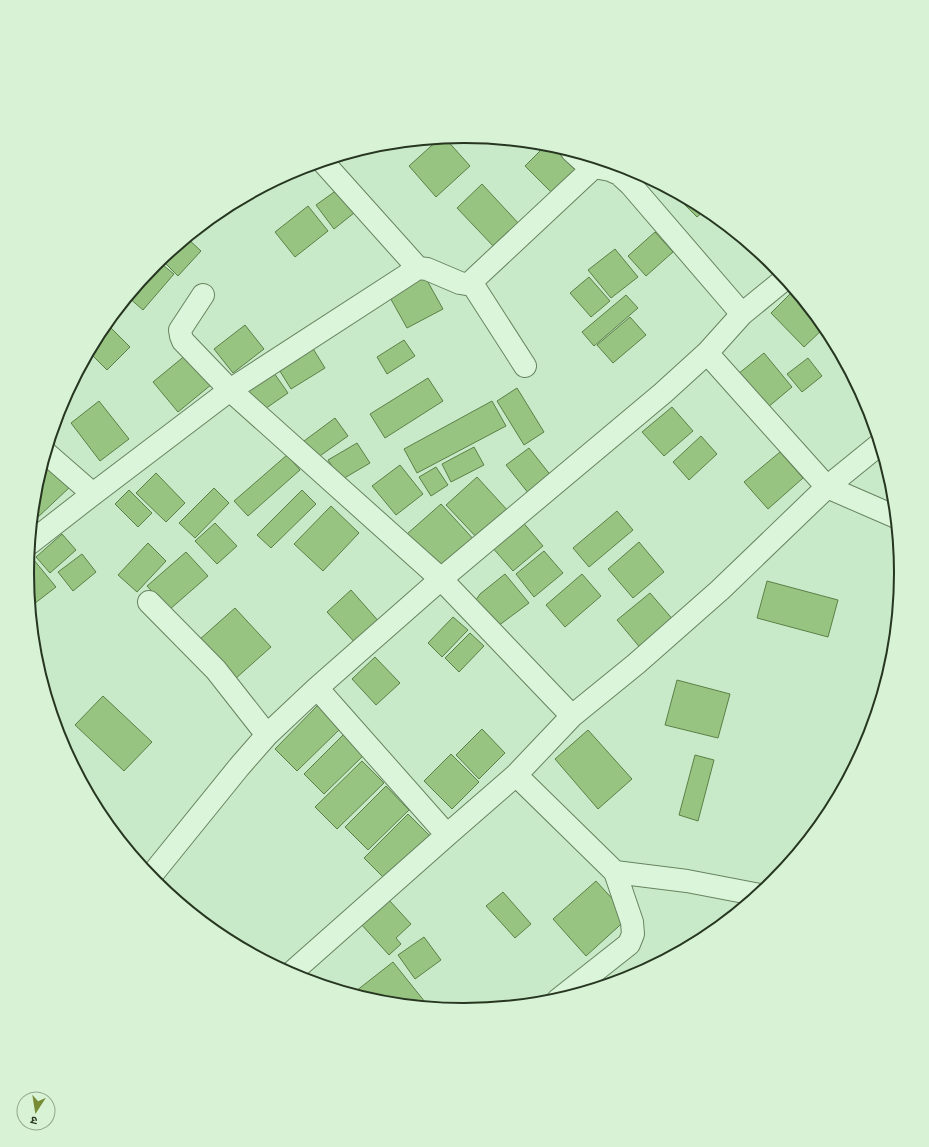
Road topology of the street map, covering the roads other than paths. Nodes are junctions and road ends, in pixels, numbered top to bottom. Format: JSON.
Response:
{"nodes":[{"id":1,"x":581,"y":160,"type":"edge"},
{"id":2,"x":326,"y":166,"type":"edge"},
{"id":3,"x":594,"y":167,"type":"junction"},
{"id":4,"x":418,"y":268,"type":"junction"},
{"id":5,"x":471,"y":282,"type":"junction"},
{"id":6,"x":781,"y":282,"type":"edge"},
{"id":7,"x":203,"y":295,"type":"dead end"},
{"id":8,"x":742,"y":314,"type":"junction"},
{"id":9,"x":707,"y":353,"type":"junction"},
{"id":10,"x":526,"y":366,"type":"dead end"},
{"id":11,"x":230,"y":390,"type":"junction"},
{"id":12,"x":876,"y":447,"type":"edge"},
{"id":13,"x":51,"y":457,"type":"edge"},
{"id":14,"x":827,"y":487,"type":"junction"},
{"id":15,"x":93,"y":494,"type":"junction"},
{"id":16,"x":891,"y":516,"type":"edge"},
{"id":17,"x":36,"y":536,"type":"edge"},
{"id":18,"x":441,"y":579,"type":"junction"},
{"id":19,"x":149,"y":602,"type":"dead end"},
{"id":20,"x":317,"y":688,"type":"junction"},
{"id":21,"x":572,"y":716,"type":"junction"},
{"id":22,"x":267,"y":735,"type":"junction"},
{"id":23,"x":516,"y":775,"type":"junction"},
{"id":24,"x":447,"y":835,"type":"junction"},
{"id":25,"x":154,"y":872,"type":"edge"},
{"id":26,"x":615,"y":872,"type":"junction"},
{"id":27,"x":753,"y":893,"type":"edge"},
{"id":28,"x":296,"y":969,"type":"edge"},
{"id":29,"x":570,"y":990,"type":"edge"}],
"edges":[{"from":1,"to":3,"type":"street"},
{"from":2,"to":4,"type":"street"},
{"from":3,"to":5,"type":"street"},
{"from":3,"to":8,"type":"street"},
{"from":4,"to":5,"type":"street"},
{"from":4,"to":11,"type":"street"},
{"from":5,"to":10,"type":"street"},
{"from":6,"to":8,"type":"street"},
{"from":7,"to":11,"type":"street"},
{"from":8,"to":9,"type":"street"},
{"from":9,"to":14,"type":"street"},
{"from":9,"to":18,"type":"street"},
{"from":11,"to":15,"type":"street"},
{"from":11,"to":18,"type":"street"},
{"from":12,"to":14,"type":"street"},
{"from":13,"to":15,"type":"street"},
{"from":14,"to":16,"type":"street"},
{"from":14,"to":21,"type":"street"},
{"from":15,"to":17,"type":"street"},
{"from":18,"to":20,"type":"street"},
{"from":18,"to":21,"type":"street"},
{"from":19,"to":22,"type":"street"},
{"from":20,"to":22,"type":"street"},
{"from":20,"to":24,"type":"street"},
{"from":21,"to":23,"type":"street"},
{"from":22,"to":25,"type":"street"},
{"from":23,"to":24,"type":"street"},
{"from":23,"to":26,"type":"street"},
{"from":24,"to":28,"type":"street"},
{"from":26,"to":27,"type":"street"},
{"from":26,"to":29,"type":"street"}]}
